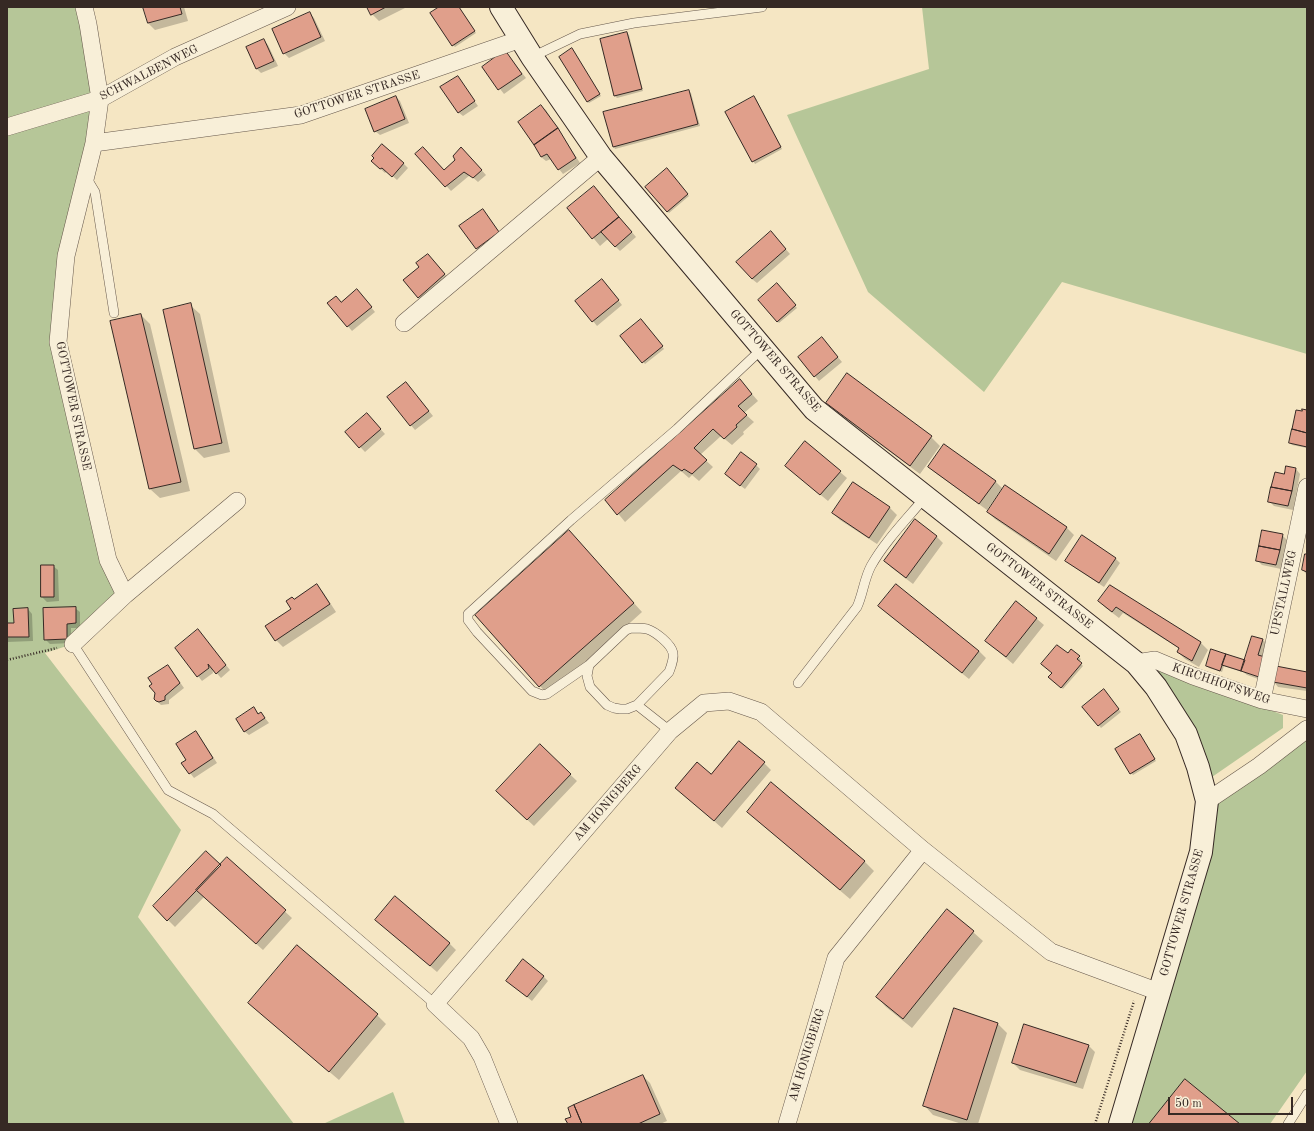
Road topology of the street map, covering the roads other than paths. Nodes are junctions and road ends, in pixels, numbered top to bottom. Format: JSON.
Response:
{"nodes":[{"id":1,"x":84,"y":7,"type":"edge"},
{"id":2,"x":287,"y":7,"type":"edge"},
{"id":3,"x":501,"y":7,"type":"edge"},
{"id":4,"x":762,"y":7,"type":"edge"},
{"id":5,"x":527,"y":48,"type":"junction"},
{"id":6,"x":100,"y":99,"type":"junction"},
{"id":7,"x":7,"y":127,"type":"edge"},
{"id":8,"x":94,"y":143,"type":"junction"},
{"id":9,"x":601,"y":157,"type":"junction"},
{"id":10,"x":86,"y":177,"type":"junction"},
{"id":11,"x":114,"y":313,"type":"dead end"},
{"id":12,"x":404,"y":323,"type":"dead end"},
{"id":13,"x":763,"y":348,"type":"junction"},
{"id":14,"x":1307,"y":487,"type":"edge"},
{"id":15,"x":926,"y":496,"type":"junction"},
{"id":16,"x":237,"y":501,"type":"dead end"},
{"id":17,"x":125,"y":595,"type":"junction"},
{"id":18,"x":73,"y":644,"type":"joint"},
{"id":19,"x":1136,"y":663,"type":"junction"},
{"id":20,"x":589,"y":665,"type":"junction"},
{"id":21,"x":798,"y":683,"type":"dead end"},
{"id":22,"x":1262,"y":700,"type":"junction"},
{"id":23,"x":638,"y":705,"type":"junction"},
{"id":24,"x":1307,"y":709,"type":"edge"},
{"id":25,"x":670,"y":731,"type":"junction"},
{"id":26,"x":1306,"y":731,"type":"edge"},
{"id":27,"x":1207,"y":801,"type":"junction"},
{"id":28,"x":923,"y":850,"type":"junction"},
{"id":29,"x":1159,"y":992,"type":"junction"},
{"id":30,"x":434,"y":1004,"type":"junction"},
{"id":31,"x":1307,"y":1094,"type":"edge"},
{"id":32,"x":509,"y":1124,"type":"edge"},
{"id":33,"x":787,"y":1124,"type":"edge"},
{"id":34,"x":1120,"y":1124,"type":"edge"},
{"id":35,"x":1288,"y":1124,"type":"edge"}],
"edges":[{"from":1,"to":6,"type":"street","name":"GOTTOWER STRASSE"},
{"from":2,"to":6,"type":"street","name":"SCHWALBENWEG"},
{"from":3,"to":5,"type":"street","name":"GOTTOWER STRASSE"},
{"from":4,"to":5,"type":"lane"},
{"from":5,"to":8,"type":"street","name":"GOTTOWER STRASSE"},
{"from":5,"to":9,"type":"street","name":"GOTTOWER STRASSE"},
{"from":6,"to":7,"type":"street","name":"SCHWALBENWEG"},
{"from":6,"to":8,"type":"street","name":"GOTTOWER STRASSE"},
{"from":8,"to":10,"type":"street","name":"GOTTOWER STRASSE"},
{"from":9,"to":12,"type":"street"},
{"from":9,"to":13,"type":"street","name":"GOTTOWER STRASSE"},
{"from":10,"to":11,"type":"lane"},
{"from":10,"to":17,"type":"street","name":"GOTTOWER STRASSE"},
{"from":13,"to":15,"type":"street","name":"GOTTOWER STRASSE"},
{"from":13,"to":20,"type":"lane"},
{"from":14,"to":22,"type":"street","name":"UPSTALLWEG"},
{"from":15,"to":19,"type":"street","name":"GOTTOWER STRASSE"},
{"from":15,"to":21,"type":"lane"},
{"from":16,"to":17,"type":"street"},
{"from":17,"to":18,"type":"street"},
{"from":18,"to":30,"type":"lane"},
{"from":19,"to":22,"type":"street","name":"KIRCHHOFSWEG"},
{"from":19,"to":27,"type":"street","name":"GOTTOWER STRASSE"},
{"from":20,"to":23,"type":"lane"},
{"from":20,"to":23,"type":"lane"},
{"from":22,"to":24,"type":"street","name":"KIRCHHOFSWEG"},
{"from":23,"to":25,"type":"lane"},
{"from":25,"to":28,"type":"street","name":"AM HONIGBERG"},
{"from":25,"to":30,"type":"street","name":"AM HONIGBERG"},
{"from":26,"to":27,"type":"street"},
{"from":27,"to":29,"type":"street","name":"GOTTOWER STRASSE"},
{"from":28,"to":29,"type":"street","name":"AM HONIGBERG"},
{"from":28,"to":33,"type":"street","name":"AM HONIGBERG"},
{"from":29,"to":34,"type":"street","name":"GOTTOWER STRASSE"},
{"from":30,"to":32,"type":"street"},
{"from":31,"to":35,"type":"lane"}]}
